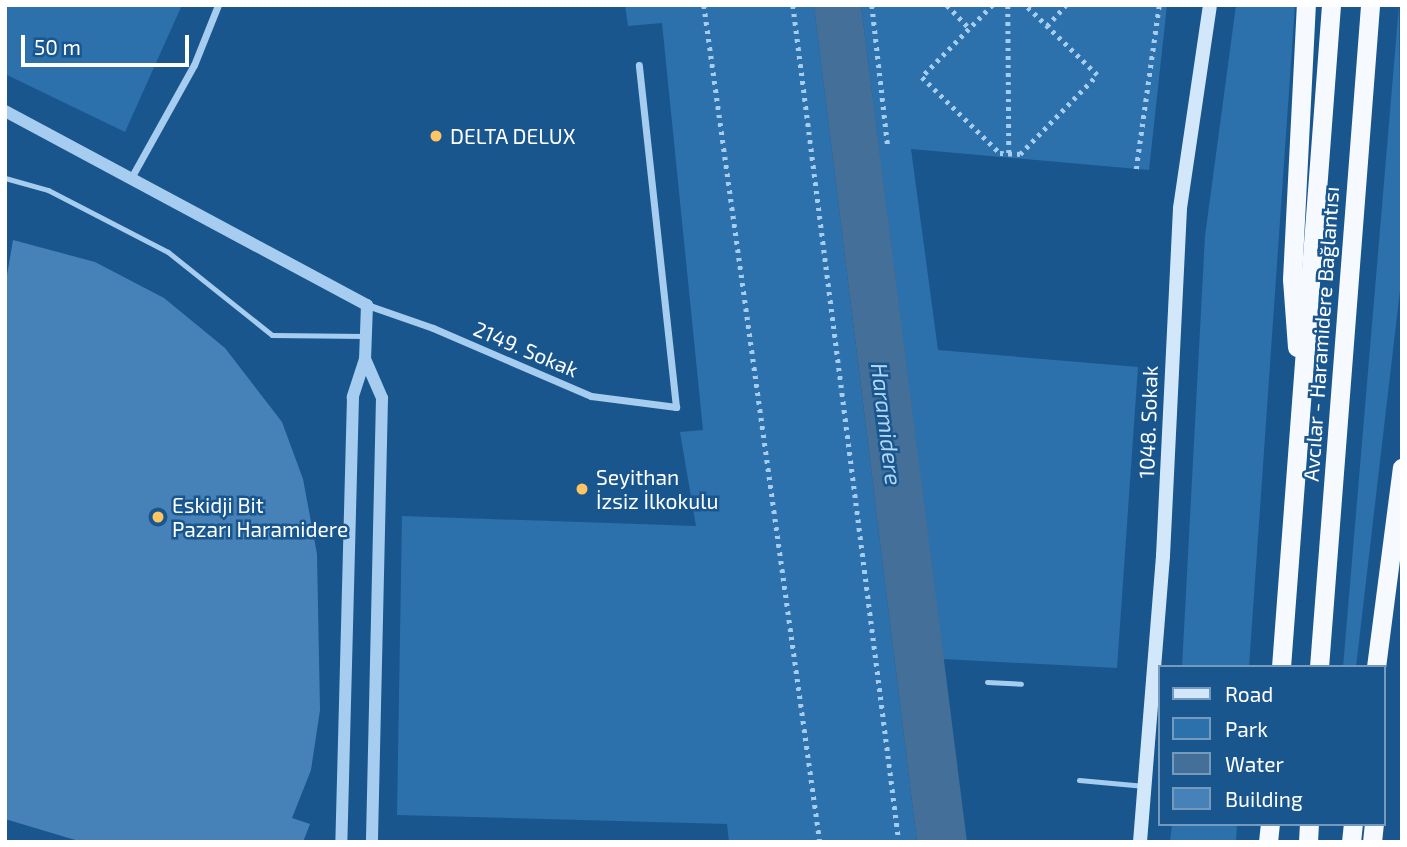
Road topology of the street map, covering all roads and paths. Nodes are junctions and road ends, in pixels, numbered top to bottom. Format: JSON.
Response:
{"nodes":[{"id":1,"x":218,"y":5,"type":"edge"},
{"id":2,"x":705,"y":5,"type":"edge"},
{"id":3,"x":793,"y":5,"type":"edge"},
{"id":4,"x":872,"y":5,"type":"edge"},
{"id":5,"x":993,"y":5,"type":"edge"},
{"id":6,"x":1008,"y":5,"type":"edge"},
{"id":7,"x":1025,"y":5,"type":"edge"},
{"id":8,"x":1066,"y":5,"type":"edge"},
{"id":9,"x":1159,"y":5,"type":"edge"},
{"id":10,"x":1210,"y":5,"type":"edge"},
{"id":11,"x":1306,"y":5,"type":"edge"},
{"id":12,"x":1331,"y":5,"type":"edge"},
{"id":13,"x":1370,"y":5,"type":"edge"},
{"id":14,"x":948,"y":6,"type":"edge"},
{"id":15,"x":1047,"y":26,"type":"junction"},
{"id":16,"x":970,"y":29,"type":"junction"},
{"id":17,"x":639,"y":65,"type":"dead end"},
{"id":18,"x":5,"y":111,"type":"edge"},
{"id":19,"x":888,"y":146,"type":"dead end"},
{"id":20,"x":1009,"y":153,"type":"junction"},
{"id":21,"x":1136,"y":169,"type":"dead end"},
{"id":22,"x":5,"y":178,"type":"edge"},
{"id":23,"x":131,"y":178,"type":"junction"},
{"id":24,"x":367,"y":305,"type":"junction"},
{"id":25,"x":366,"y":336,"type":"junction"},
{"id":26,"x":366,"y":359,"type":"junction"},
{"id":27,"x":1303,"y":372,"type":"junction"},
{"id":28,"x":1402,"y":468,"type":"edge"},
{"id":29,"x":1387,"y":591,"type":"junction"},
{"id":30,"x":1281,"y":665,"type":"edge"},
{"id":31,"x":1319,"y":665,"type":"edge"},
{"id":32,"x":1376,"y":665,"type":"edge"},
{"id":33,"x":1383,"y":665,"type":"edge"},
{"id":34,"x":987,"y":682,"type":"dead end"},
{"id":35,"x":1021,"y":684,"type":"dead end"},
{"id":36,"x":1079,"y":780,"type":"dead end"},
{"id":37,"x":1144,"y":786,"type":"junction"},
{"id":38,"x":341,"y":842,"type":"edge"},
{"id":39,"x":372,"y":842,"type":"edge"},
{"id":40,"x":820,"y":842,"type":"edge"},
{"id":41,"x":900,"y":842,"type":"edge"},
{"id":42,"x":1140,"y":842,"type":"edge"}],
"edges":[{"from":1,"to":23,"type":"street"},
{"from":2,"to":40,"type":"path"},
{"from":3,"to":41,"type":"path"},
{"from":4,"to":19,"type":"path"},
{"from":5,"to":16,"type":"path"},
{"from":6,"to":20,"type":"path"},
{"from":7,"to":15,"type":"path"},
{"from":8,"to":15,"type":"path"},
{"from":9,"to":21,"type":"path"},
{"from":10,"to":37,"type":"main road","name":"1048. Sokak"},
{"from":11,"to":27,"type":"highway"},
{"from":12,"to":27,"type":"highway","name":"Avcılar - Haramidere Bağlantısı"},
{"from":13,"to":31,"type":"highway","name":"Avcılar - Haramidere Bağlantısı"},
{"from":14,"to":16,"type":"path"},
{"from":15,"to":20,"type":"path"},
{"from":16,"to":20,"type":"path"},
{"from":17,"to":24,"type":"street","name":"2149. Sokak"},
{"from":18,"to":23,"type":"street"},
{"from":22,"to":25,"type":"lane"},
{"from":23,"to":24,"type":"street"},
{"from":24,"to":25,"type":"street"},
{"from":25,"to":26,"type":"street"},
{"from":26,"to":38,"type":"street"},
{"from":26,"to":39,"type":"street"},
{"from":27,"to":30,"type":"highway","name":"Avcılar - Haramidere Bağlantısı"},
{"from":28,"to":29,"type":"highway"},
{"from":29,"to":32,"type":"highway"},
{"from":29,"to":33,"type":"highway"},
{"from":34,"to":35,"type":"lane"},
{"from":36,"to":37,"type":"lane"},
{"from":37,"to":42,"type":"main road","name":"1048. Sokak"}]}
